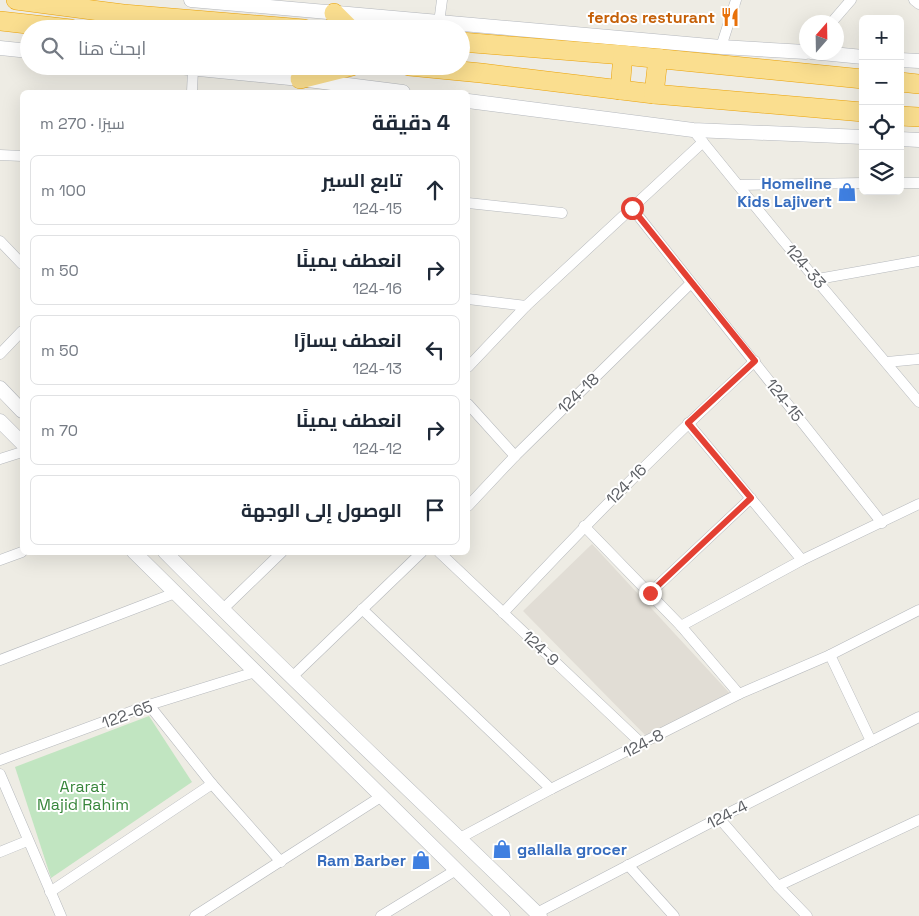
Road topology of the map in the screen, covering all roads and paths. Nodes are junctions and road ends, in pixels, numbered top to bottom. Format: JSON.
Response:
{"nodes":[{"id":1,"x":16,"y":0,"type":"edge"},
{"id":2,"x":191,"y":0,"type":"edge"},
{"id":3,"x":442,"y":0,"type":"edge"},
{"id":4,"x":736,"y":0,"type":"edge"},
{"id":5,"x":851,"y":0,"type":"edge"},
{"id":6,"x":914,"y":0,"type":"edge"},
{"id":7,"x":919,"y":4,"type":"edge"},
{"id":8,"x":124,"y":7,"type":"edge"},
{"id":9,"x":334,"y":13,"type":"junction"},
{"id":10,"x":838,"y":15,"type":"edge"},
{"id":11,"x":230,"y":20,"type":"edge"},
{"id":12,"x":341,"y":20,"type":"edge"},
{"id":13,"x":408,"y":20,"type":"edge"},
{"id":14,"x":439,"y":20,"type":"edge"},
{"id":15,"x":0,"y":21,"type":"edge"},
{"id":16,"x":20,"y":23,"type":"edge"},
{"id":17,"x":470,"y":26,"type":"edge"},
{"id":18,"x":470,"y":43,"type":"edge"},
{"id":19,"x":721,"y":47,"type":"junction"},
{"id":20,"x":0,"y":48,"type":"edge"},
{"id":21,"x":20,"y":50,"type":"edge"},
{"id":22,"x":799,"y":52,"type":"edge"},
{"id":23,"x":624,"y":55,"type":"junction"},
{"id":24,"x":844,"y":55,"type":"edge"},
{"id":25,"x":859,"y":57,"type":"edge"},
{"id":26,"x":658,"y":58,"type":"junction"},
{"id":27,"x":904,"y":60,"type":"edge"},
{"id":28,"x":919,"y":61,"type":"edge"},
{"id":29,"x":470,"y":72,"type":"edge"},
{"id":30,"x":193,"y":75,"type":"edge"},
{"id":31,"x":257,"y":75,"type":"edge"},
{"id":32,"x":316,"y":75,"type":"edge"},
{"id":33,"x":300,"y":79,"type":"junction"},
{"id":34,"x":859,"y":79,"type":"edge"},
{"id":35,"x":904,"y":82,"type":"edge"},
{"id":36,"x":919,"y":84,"type":"edge"},
{"id":37,"x":192,"y":90,"type":"edge"},
{"id":38,"x":387,"y":90,"type":"edge"},
{"id":39,"x":620,"y":90,"type":"junction"},
{"id":40,"x":654,"y":94,"type":"junction"},
{"id":41,"x":470,"y":101,"type":"edge"},
{"id":42,"x":859,"y":112,"type":"edge"},
{"id":43,"x":904,"y":116,"type":"edge"},
{"id":44,"x":919,"y":117,"type":"edge"},
{"id":45,"x":693,"y":130,"type":"junction"},
{"id":46,"x":859,"y":137,"type":"edge"},
{"id":47,"x":904,"y":139,"type":"edge"},
{"id":48,"x":919,"y":140,"type":"edge"},
{"id":49,"x":703,"y":142,"type":"junction"},
{"id":50,"x":0,"y":154,"type":"edge"},
{"id":51,"x":20,"y":156,"type":"edge"},
{"id":52,"x":904,"y":183,"type":"edge"},
{"id":53,"x":919,"y":183,"type":"edge"},
{"id":54,"x":859,"y":184,"type":"edge"},
{"id":55,"x":739,"y":185,"type":"junction"},
{"id":56,"x":470,"y":203,"type":"edge"},
{"id":57,"x":632,"y":208,"type":"junction"},
{"id":58,"x":562,"y":213,"type":"dead end"},
{"id":59,"x":0,"y":241,"type":"edge"},
{"id":60,"x":10,"y":251,"type":"junction"},
{"id":61,"x":20,"y":251,"type":"edge"},
{"id":62,"x":919,"y":261,"type":"edge"},
{"id":63,"x":20,"y":262,"type":"edge"},
{"id":64,"x":818,"y":279,"type":"junction"},
{"id":65,"x":691,"y":283,"type":"junction"},
{"id":66,"x":470,"y":299,"type":"edge"},
{"id":67,"x":526,"y":306,"type":"junction"},
{"id":68,"x":20,"y":333,"type":"edge"},
{"id":69,"x":0,"y":354,"type":"edge"},
{"id":70,"x":919,"y":359,"type":"edge"},
{"id":71,"x":755,"y":361,"type":"junction"},
{"id":72,"x":887,"y":362,"type":"junction"},
{"id":73,"x":470,"y":365,"type":"edge"},
{"id":74,"x":0,"y":388,"type":"edge"},
{"id":75,"x":919,"y":402,"type":"edge"},
{"id":76,"x":470,"y":406,"type":"edge"},
{"id":77,"x":20,"y":409,"type":"edge"},
{"id":78,"x":0,"y":420,"type":"edge"},
{"id":79,"x":688,"y":423,"type":"junction"},
{"id":80,"x":20,"y":441,"type":"edge"},
{"id":81,"x":20,"y":453,"type":"edge"},
{"id":82,"x":515,"y":456,"type":"junction"},
{"id":83,"x":0,"y":460,"type":"edge"},
{"id":84,"x":751,"y":498,"type":"junction"},
{"id":85,"x":470,"y":504,"type":"edge"},
{"id":86,"x":919,"y":504,"type":"edge"},
{"id":87,"x":882,"y":523,"type":"junction"},
{"id":88,"x":584,"y":526,"type":"junction"},
{"id":89,"x":20,"y":553,"type":"edge"},
{"id":90,"x":137,"y":555,"type":"edge"},
{"id":91,"x":168,"y":555,"type":"edge"},
{"id":92,"x":279,"y":555,"type":"edge"},
{"id":93,"x":419,"y":555,"type":"edge"},
{"id":94,"x":442,"y":555,"type":"edge"},
{"id":95,"x":0,"y":560,"type":"edge"},
{"id":96,"x":802,"y":560,"type":"junction"},
{"id":97,"x":175,"y":593,"type":"junction"},
{"id":98,"x":650,"y":593,"type":"junction"},
{"id":99,"x":362,"y":609,"type":"junction"},
{"id":100,"x":222,"y":610,"type":"junction"},
{"id":101,"x":919,"y":610,"type":"edge"},
{"id":102,"x":503,"y":613,"type":"junction"},
{"id":103,"x":681,"y":626,"type":"junction"},
{"id":104,"x":246,"y":633,"type":"junction"},
{"id":105,"x":230,"y":648,"type":"junction"},
{"id":106,"x":830,"y":655,"type":"junction"},
{"id":107,"x":0,"y":660,"type":"edge"},
{"id":108,"x":255,"y":672,"type":"junction"},
{"id":109,"x":292,"y":678,"type":"junction"},
{"id":110,"x":739,"y":694,"type":"junction"},
{"id":111,"x":149,"y":705,"type":"junction"},
{"id":112,"x":919,"y":718,"type":"edge"},
{"id":113,"x":871,"y":741,"type":"junction"},
{"id":114,"x":642,"y":744,"type":"junction"},
{"id":115,"x":0,"y":760,"type":"edge"},
{"id":116,"x":0,"y":774,"type":"edge"},
{"id":117,"x":212,"y":784,"type":"junction"},
{"id":118,"x":551,"y":789,"type":"junction"},
{"id":119,"x":382,"y":796,"type":"junction"},
{"id":120,"x":718,"y":818,"type":"junction"},
{"id":121,"x":919,"y":820,"type":"edge"},
{"id":122,"x":460,"y":838,"type":"junction"},
{"id":123,"x":27,"y":841,"type":"junction"},
{"id":124,"x":0,"y":852,"type":"edge"},
{"id":125,"x":281,"y":862,"type":"junction"},
{"id":126,"x":628,"y":865,"type":"junction"},
{"id":127,"x":456,"y":870,"type":"junction"},
{"id":128,"x":778,"y":886,"type":"junction"},
{"id":129,"x":50,"y":892,"type":"junction"},
{"id":130,"x":538,"y":914,"type":"edge"},
{"id":131,"x":61,"y":916,"type":"edge"},
{"id":132,"x":196,"y":916,"type":"edge"},
{"id":133,"x":381,"y":916,"type":"edge"},
{"id":134,"x":503,"y":916,"type":"edge"},
{"id":135,"x":674,"y":916,"type":"edge"},
{"id":136,"x":807,"y":916,"type":"edge"}],
"edges":[{"from":1,"to":8,"type":"highway"},
{"from":2,"to":9,"type":"main road"},
{"from":3,"to":14,"type":"street"},
{"from":4,"to":19,"type":"street"},
{"from":5,"to":10,"type":"street"},
{"from":6,"to":7,"type":"street"},
{"from":8,"to":11,"type":"highway"},
{"from":9,"to":12,"type":"highway"},
{"from":9,"to":13,"type":"main road"},
{"from":15,"to":16,"type":"highway"},
{"from":17,"to":19,"type":"main road"},
{"from":18,"to":23,"type":"highway"},
{"from":19,"to":22,"type":"main road"},
{"from":20,"to":21,"type":"main road"},
{"from":23,"to":26,"type":"highway"},
{"from":23,"to":39,"type":"highway"},
{"from":24,"to":25,"type":"main road"},
{"from":26,"to":34,"type":"highway"},
{"from":26,"to":40,"type":"highway"},
{"from":27,"to":28,"type":"main road"},
{"from":29,"to":39,"type":"highway"},
{"from":30,"to":37,"type":"street"},
{"from":31,"to":33,"type":"main road"},
{"from":32,"to":33,"type":"highway"},
{"from":33,"to":38,"type":"main road"},
{"from":35,"to":36,"type":"highway"},
{"from":39,"to":40,"type":"highway"},
{"from":40,"to":42,"type":"highway"},
{"from":41,"to":45,"type":"main road"},
{"from":43,"to":44,"type":"highway"},
{"from":45,"to":46,"type":"main road"},
{"from":45,"to":49,"type":"street","name":"124-33"},
{"from":47,"to":48,"type":"main road"},
{"from":49,"to":55,"type":"street","name":"124-33"},
{"from":49,"to":57,"type":"street"},
{"from":50,"to":51,"type":"street"},
{"from":52,"to":53,"type":"street"},
{"from":54,"to":55,"type":"street"},
{"from":55,"to":64,"type":"street","name":"124-33"},
{"from":56,"to":58,"type":"street"},
{"from":57,"to":65,"type":"street","name":"124-15"},
{"from":57,"to":67,"type":"street"},
{"from":59,"to":60,"type":"street"},
{"from":60,"to":61,"type":"street"},
{"from":60,"to":63,"type":"street"},
{"from":62,"to":64,"type":"street"},
{"from":64,"to":72,"type":"street","name":"124-33"},
{"from":65,"to":71,"type":"street","name":"124-15"},
{"from":65,"to":82,"type":"street","name":"124-18"},
{"from":66,"to":67,"type":"street"},
{"from":67,"to":73,"type":"street"},
{"from":68,"to":69,"type":"street"},
{"from":70,"to":72,"type":"street"},
{"from":71,"to":79,"type":"street","name":"124-16"},
{"from":71,"to":87,"type":"street","name":"124-15"},
{"from":72,"to":75,"type":"street","name":"124-33"},
{"from":74,"to":77,"type":"main road"},
{"from":76,"to":82,"type":"street"},
{"from":78,"to":80,"type":"main road"},
{"from":79,"to":84,"type":"street"},
{"from":79,"to":88,"type":"street","name":"124-16"},
{"from":81,"to":83,"type":"street"},
{"from":82,"to":85,"type":"street","name":"124-18"},
{"from":84,"to":96,"type":"street"},
{"from":84,"to":98,"type":"street"},
{"from":86,"to":87,"type":"street"},
{"from":87,"to":96,"type":"street"},
{"from":88,"to":98,"type":"street"},
{"from":88,"to":102,"type":"street","name":"124-16"},
{"from":89,"to":95,"type":"street"},
{"from":90,"to":97,"type":"main road"},
{"from":91,"to":100,"type":"main road"},
{"from":92,"to":100,"type":"street"},
{"from":93,"to":99,"type":"street"},
{"from":94,"to":102,"type":"street","name":"124-9"},
{"from":96,"to":103,"type":"street"},
{"from":97,"to":105,"type":"main road"},
{"from":97,"to":107,"type":"street"},
{"from":98,"to":103,"type":"street"},
{"from":99,"to":109,"type":"street"},
{"from":99,"to":118,"type":"street"},
{"from":100,"to":104,"type":"main road"},
{"from":101,"to":106,"type":"street","name":"124-8"},
{"from":102,"to":114,"type":"street","name":"124-9"},
{"from":103,"to":110,"type":"street"},
{"from":104,"to":105,"type":"main road"},
{"from":104,"to":109,"type":"main road"},
{"from":105,"to":108,"type":"main road"},
{"from":106,"to":110,"type":"street","name":"124-8"},
{"from":106,"to":113,"type":"street"},
{"from":108,"to":111,"type":"street","name":"122-65"},
{"from":108,"to":119,"type":"main road"},
{"from":109,"to":122,"type":"main road"},
{"from":110,"to":114,"type":"street","name":"124-8"},
{"from":111,"to":115,"type":"street","name":"122-65"},
{"from":111,"to":117,"type":"street"},
{"from":112,"to":113,"type":"street","name":"124-4"},
{"from":113,"to":120,"type":"street","name":"124-4"},
{"from":114,"to":118,"type":"street","name":"124-8"},
{"from":116,"to":123,"type":"street"},
{"from":117,"to":125,"type":"street"},
{"from":117,"to":129,"type":"street"},
{"from":118,"to":122,"type":"street","name":"124-8"},
{"from":119,"to":125,"type":"street"},
{"from":119,"to":127,"type":"main road"},
{"from":120,"to":126,"type":"street","name":"124-4"},
{"from":120,"to":128,"type":"street"},
{"from":121,"to":128,"type":"street"},
{"from":122,"to":130,"type":"main road"},
{"from":123,"to":124,"type":"street"},
{"from":123,"to":129,"type":"street"},
{"from":125,"to":132,"type":"street"},
{"from":126,"to":130,"type":"street","name":"124-4"},
{"from":126,"to":135,"type":"street"},
{"from":127,"to":133,"type":"street"},
{"from":127,"to":134,"type":"main road"},
{"from":128,"to":136,"type":"street"},
{"from":129,"to":131,"type":"street"}]}
